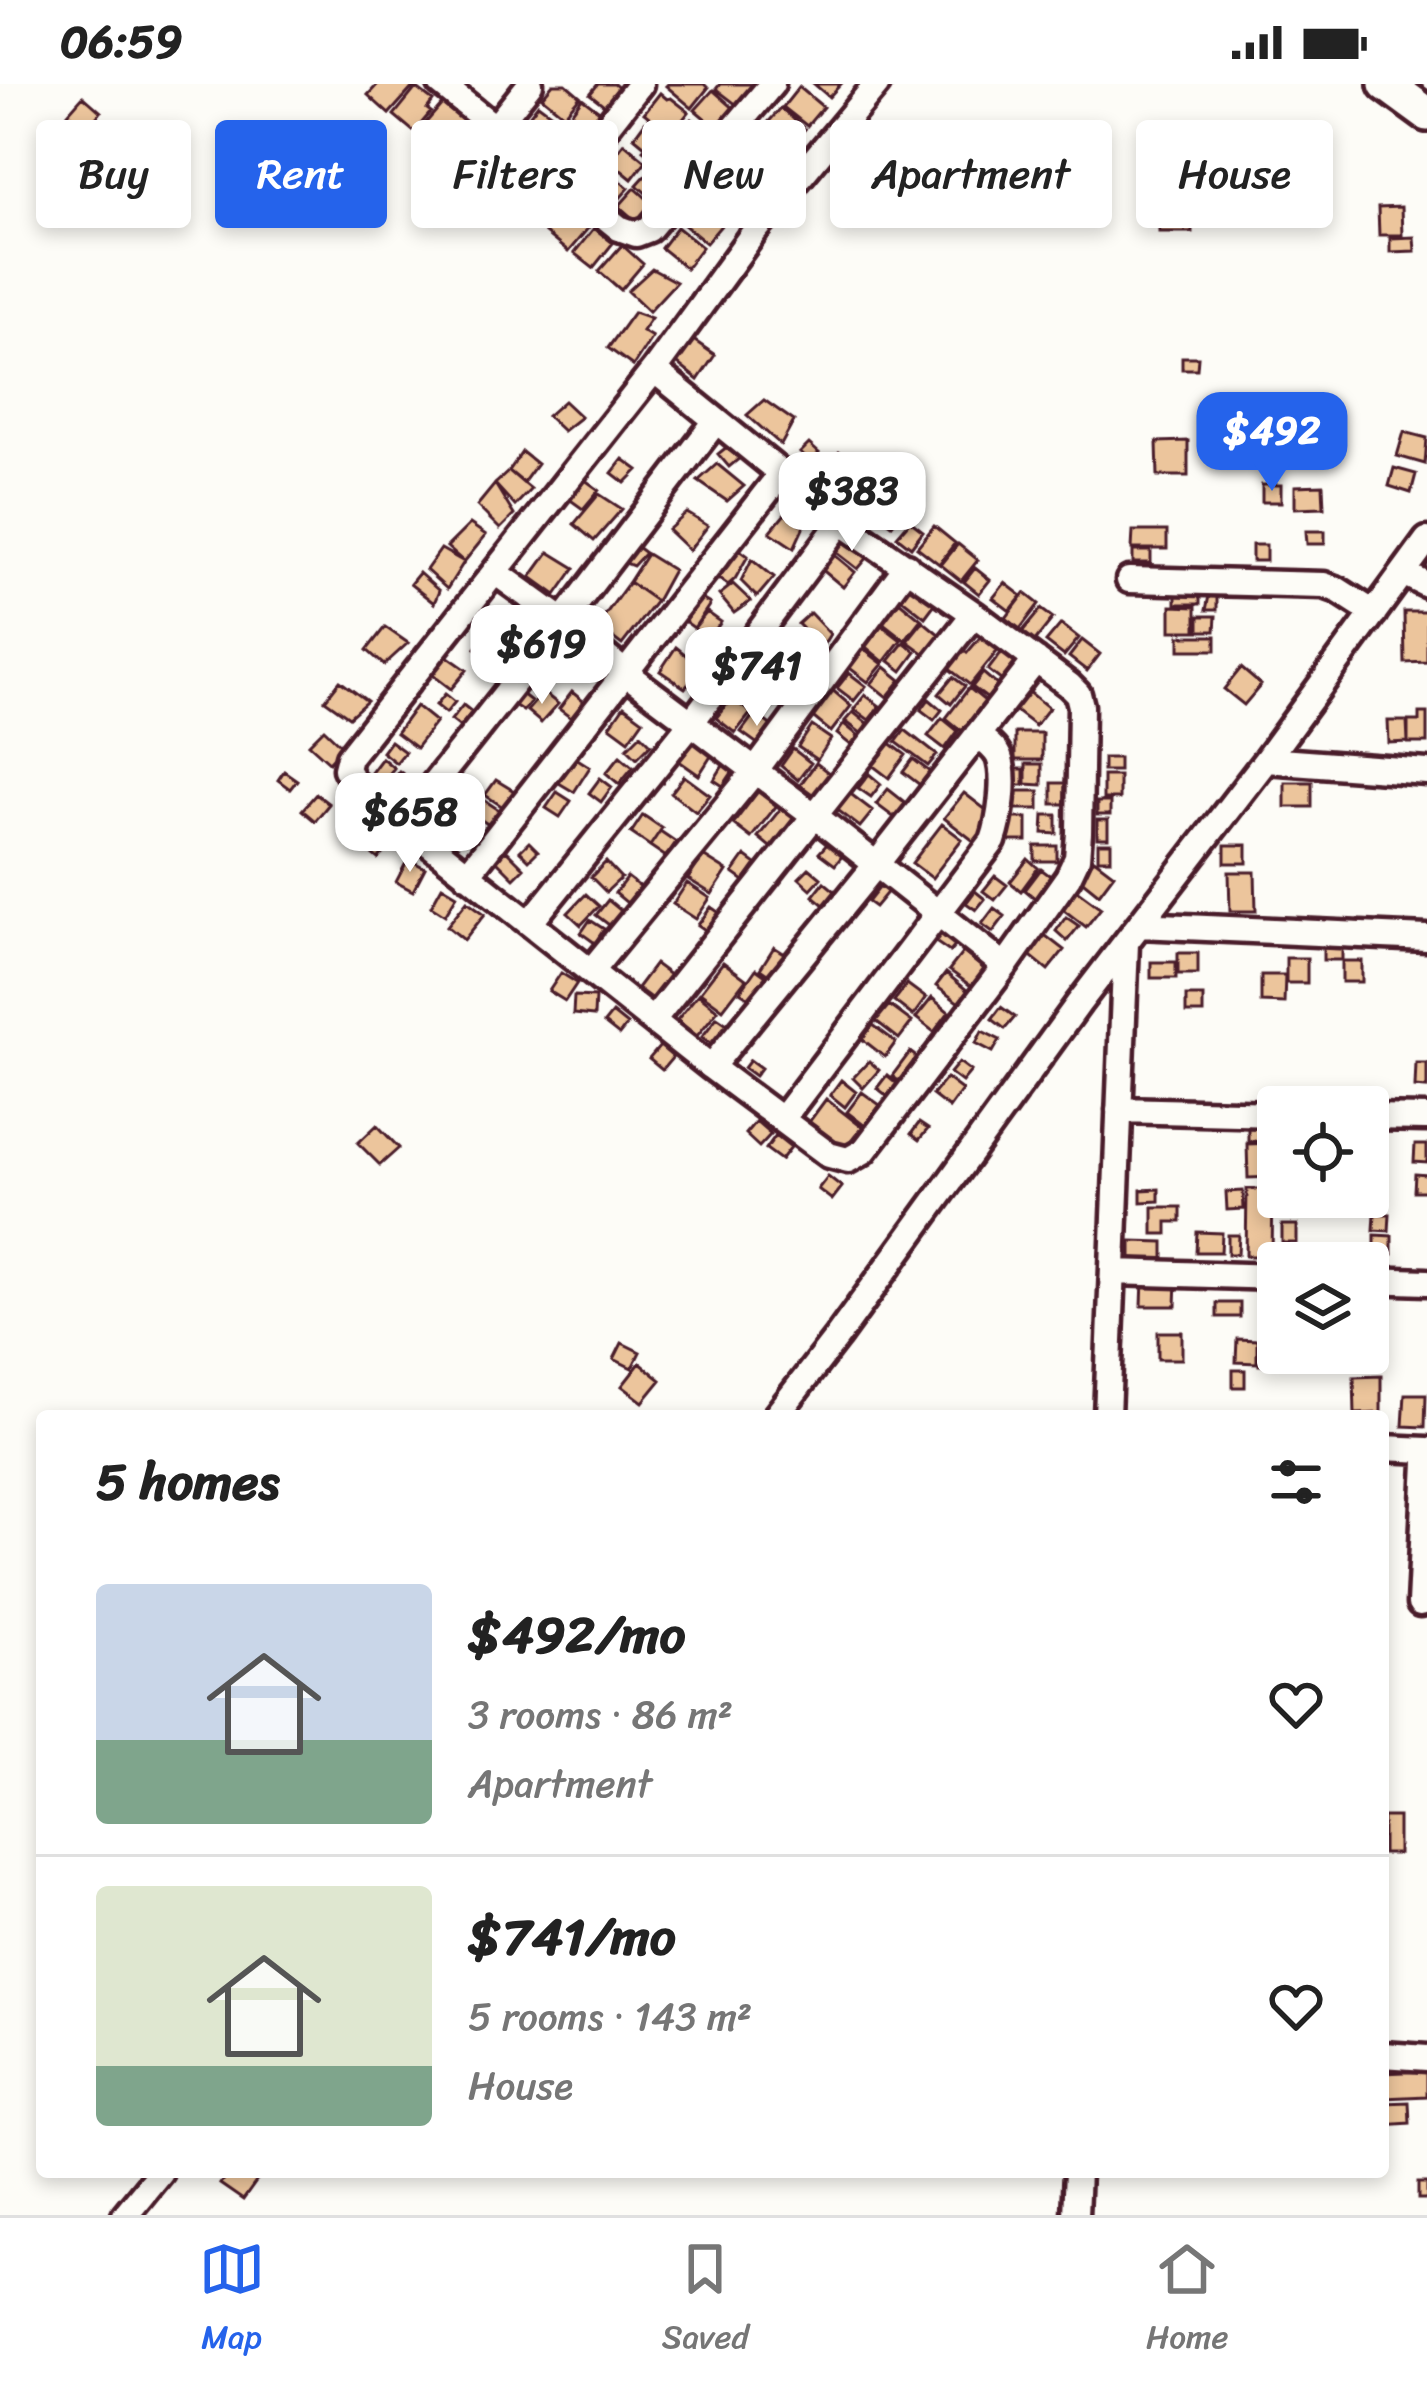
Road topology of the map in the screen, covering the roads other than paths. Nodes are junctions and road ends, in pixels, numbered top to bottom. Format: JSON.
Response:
{"nodes":[{"id":1,"x":441,"y":84,"type":"edge"},
{"id":2,"x":530,"y":84,"type":"edge"},
{"id":3,"x":640,"y":84,"type":"edge"},
{"id":4,"x":772,"y":84,"type":"edge"},
{"id":5,"x":877,"y":84,"type":"edge"},
{"id":6,"x":1386,"y":84,"type":"edge"},
{"id":7,"x":1427,"y":114,"type":"edge"},
{"id":8,"x":483,"y":120,"type":"edge"},
{"id":9,"x":501,"y":120,"type":"edge"},
{"id":10,"x":612,"y":120,"type":"edge"},
{"id":11,"x":618,"y":227,"type":"edge"},
{"id":12,"x":654,"y":370,"type":"junction"},
{"id":13,"x":716,"y":421,"type":"junction"},
{"id":14,"x":781,"y":474,"type":"junction"},
{"id":15,"x":841,"y":522,"type":"junction"},
{"id":16,"x":1427,"y":540,"type":"edge"},
{"id":17,"x":907,"y":566,"type":"junction"},
{"id":18,"x":495,"y":572,"type":"junction"},
{"id":19,"x":1403,"y":573,"type":"junction"},
{"id":20,"x":1129,"y":580,"type":"dead end"},
{"id":21,"x":1427,"y":585,"type":"edge"},
{"id":22,"x":1355,"y":601,"type":"junction"},
{"id":23,"x":974,"y":614,"type":"junction"},
{"id":24,"x":563,"y":621,"type":"junction"},
{"id":25,"x":1036,"y":660,"type":"junction"},
{"id":26,"x":624,"y":672,"type":"junction"},
{"id":27,"x":692,"y":723,"type":"junction"},
{"id":28,"x":977,"y":735,"type":"junction"},
{"id":29,"x":1266,"y":760,"type":"junction"},
{"id":30,"x":755,"y":771,"type":"junction"},
{"id":31,"x":1427,"y":772,"type":"edge"},
{"id":32,"x":815,"y":816,"type":"junction"},
{"id":33,"x":403,"y":823,"type":"junction"},
{"id":34,"x":875,"y":866,"type":"junction"},
{"id":35,"x":467,"y":875,"type":"junction"},
{"id":36,"x":938,"y":915,"type":"junction"},
{"id":37,"x":530,"y":922,"type":"junction"},
{"id":38,"x":1132,"y":934,"type":"junction"},
{"id":39,"x":1427,"y":938,"type":"edge"},
{"id":40,"x":1005,"y":966,"type":"junction"},
{"id":41,"x":591,"y":971,"type":"junction"},
{"id":42,"x":653,"y":1021,"type":"junction"},
{"id":43,"x":711,"y":1067,"type":"junction"},
{"id":44,"x":1119,"y":1110,"type":"junction"},
{"id":45,"x":1257,"y":1113,"type":"edge"},
{"id":46,"x":1389,"y":1117,"type":"edge"},
{"id":47,"x":1427,"y":1118,"type":"edge"},
{"id":48,"x":782,"y":1119,"type":"junction"},
{"id":49,"x":1113,"y":1272,"type":"junction"},
{"id":50,"x":1257,"y":1276,"type":"edge"},
{"id":51,"x":1389,"y":1281,"type":"edge"},
{"id":52,"x":1427,"y":1282,"type":"edge"},
{"id":53,"x":780,"y":1410,"type":"edge"},
{"id":54,"x":1107,"y":1410,"type":"edge"},
{"id":55,"x":1389,"y":1448,"type":"edge"},
{"id":56,"x":1427,"y":1450,"type":"edge"},
{"id":57,"x":1427,"y":1462,"type":"edge"},
{"id":58,"x":1420,"y":1604,"type":"dead end"},
{"id":59,"x":1389,"y":2056,"type":"edge"},
{"id":60,"x":1427,"y":2058,"type":"edge"},
{"id":61,"x":155,"y":2178,"type":"edge"},
{"id":62,"x":1077,"y":2178,"type":"edge"},
{"id":63,"x":124,"y":2215,"type":"edge"},
{"id":64,"x":1075,"y":2215,"type":"edge"}],
"edges":[{"from":1,"to":8,"type":"street"},
{"from":2,"to":9,"type":"street"},
{"from":3,"to":10,"type":"street"},
{"from":4,"to":11,"type":"street"},
{"from":5,"to":12,"type":"street"},
{"from":6,"to":7,"type":"main road"},
{"from":12,"to":13,"type":"street"},
{"from":12,"to":18,"type":"street"},
{"from":13,"to":14,"type":"street"},
{"from":13,"to":24,"type":"street"},
{"from":14,"to":15,"type":"street"},
{"from":14,"to":26,"type":"street"},
{"from":15,"to":17,"type":"street"},
{"from":15,"to":27,"type":"street"},
{"from":16,"to":19,"type":"street"},
{"from":17,"to":23,"type":"street"},
{"from":17,"to":30,"type":"street"},
{"from":18,"to":24,"type":"street"},
{"from":18,"to":33,"type":"street"},
{"from":19,"to":21,"type":"street"},
{"from":19,"to":22,"type":"street"},
{"from":20,"to":22,"type":"street"},
{"from":22,"to":29,"type":"street"},
{"from":23,"to":25,"type":"street"},
{"from":23,"to":32,"type":"street"},
{"from":24,"to":26,"type":"street"},
{"from":24,"to":33,"type":"street"},
{"from":25,"to":28,"type":"street"},
{"from":25,"to":40,"type":"street"},
{"from":26,"to":27,"type":"street"},
{"from":26,"to":35,"type":"street"},
{"from":27,"to":30,"type":"street"},
{"from":27,"to":37,"type":"street"},
{"from":28,"to":34,"type":"street"},
{"from":28,"to":36,"type":"street"},
{"from":29,"to":31,"type":"street"},
{"from":29,"to":38,"type":"street"},
{"from":30,"to":32,"type":"street"},
{"from":30,"to":41,"type":"street"},
{"from":32,"to":34,"type":"street"},
{"from":32,"to":42,"type":"street"},
{"from":33,"to":35,"type":"street"},
{"from":34,"to":36,"type":"street"},
{"from":34,"to":43,"type":"street"},
{"from":35,"to":37,"type":"street"},
{"from":36,"to":40,"type":"street"},
{"from":36,"to":48,"type":"street"},
{"from":37,"to":41,"type":"street"},
{"from":38,"to":39,"type":"street"},
{"from":38,"to":44,"type":"street"},
{"from":38,"to":53,"type":"street"},
{"from":40,"to":48,"type":"street"},
{"from":41,"to":42,"type":"street"},
{"from":42,"to":43,"type":"street"},
{"from":43,"to":48,"type":"street"},
{"from":44,"to":45,"type":"street"},
{"from":44,"to":49,"type":"street"},
{"from":46,"to":47,"type":"street"},
{"from":49,"to":50,"type":"street"},
{"from":49,"to":54,"type":"street"},
{"from":51,"to":52,"type":"street"},
{"from":55,"to":56,"type":"street"},
{"from":57,"to":58,"type":"street"},
{"from":59,"to":60,"type":"street"},
{"from":61,"to":63,"type":"street"},
{"from":62,"to":64,"type":"street"}]}
